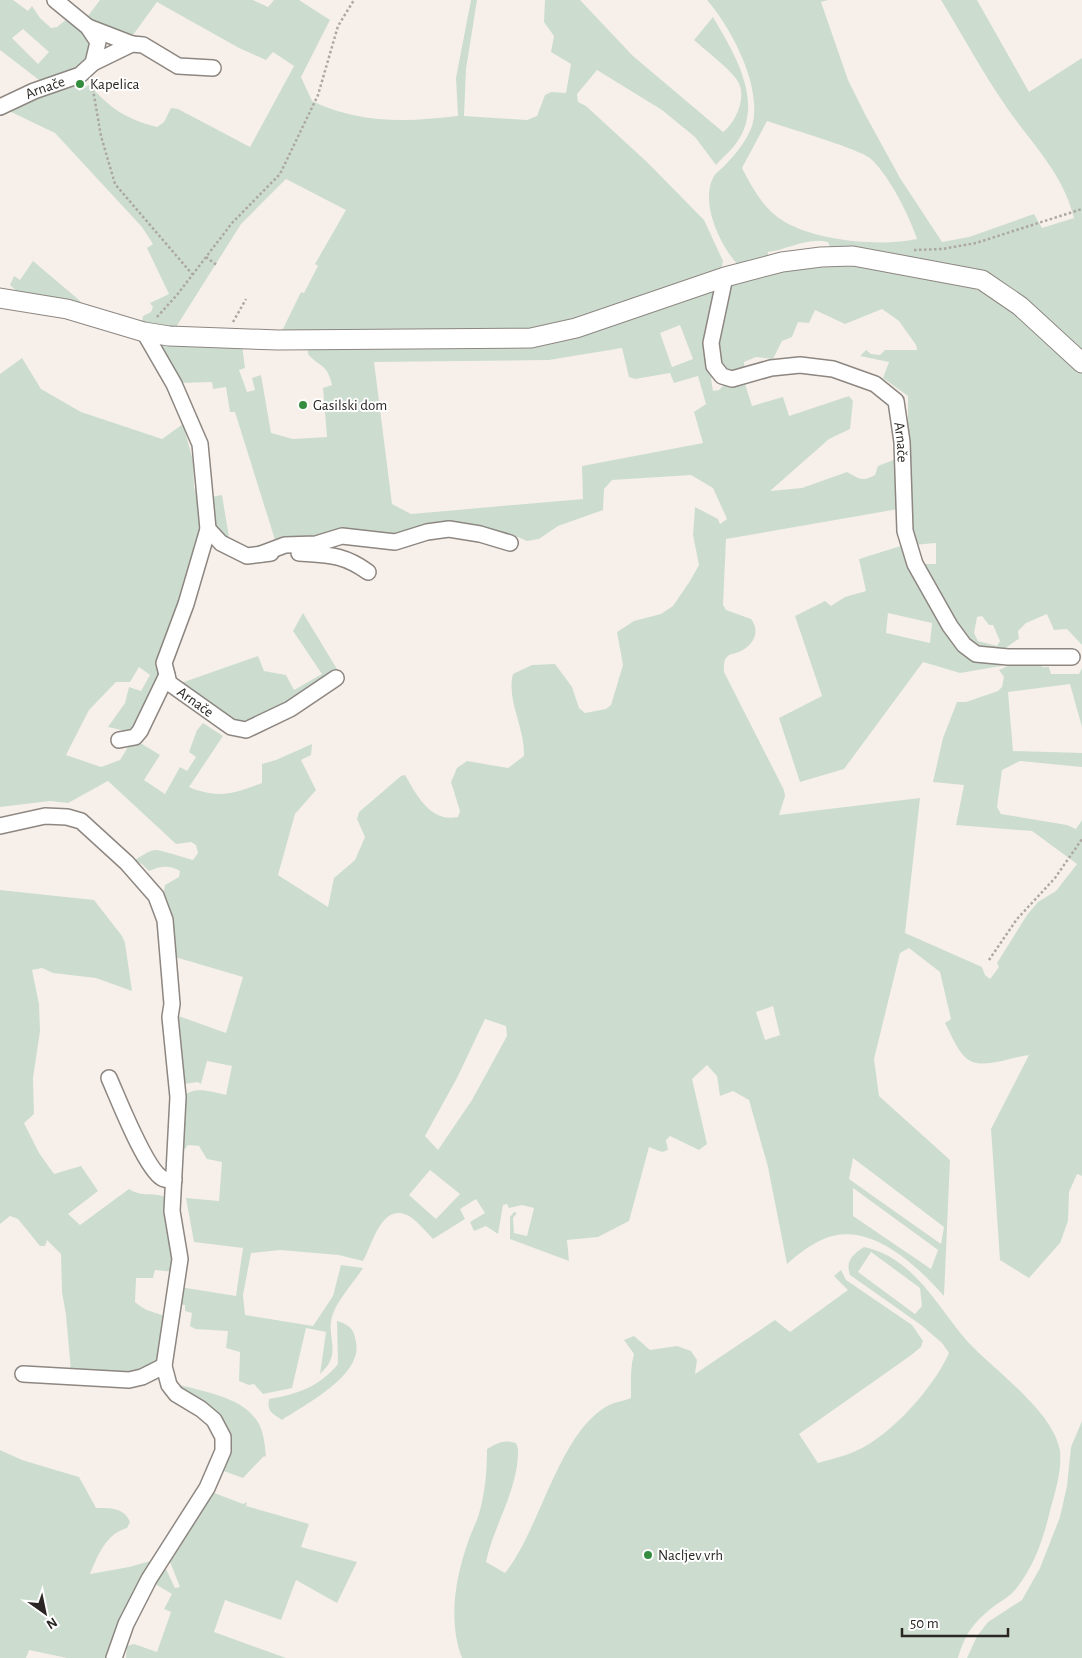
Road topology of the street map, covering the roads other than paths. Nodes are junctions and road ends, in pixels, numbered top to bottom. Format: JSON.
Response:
{"nodes":[{"id":1,"x":55,"y":0,"type":"edge"},
{"id":2,"x":88,"y":27,"type":"junction"},
{"id":3,"x":132,"y":44,"type":"junction"},
{"id":4,"x":94,"y":63,"type":"junction"},
{"id":5,"x":213,"y":68,"type":"dead end"},
{"id":6,"x":0,"y":107,"type":"edge"},
{"id":7,"x":725,"y":277,"type":"junction"},
{"id":8,"x":0,"y":298,"type":"edge"},
{"id":9,"x":144,"y":332,"type":"junction"},
{"id":10,"x":1082,"y":363,"type":"edge"},
{"id":11,"x":208,"y":529,"type":"junction"},
{"id":12,"x":510,"y":543,"type":"dead end"},
{"id":13,"x":261,"y":554,"type":"junction"},
{"id":14,"x":368,"y":572,"type":"dead end"},
{"id":15,"x":1072,"y":657,"type":"dead end"},
{"id":16,"x":167,"y":675,"type":"junction"},
{"id":17,"x":336,"y":678,"type":"dead end"},
{"id":18,"x":119,"y":740,"type":"dead end"},
{"id":19,"x":0,"y":826,"type":"edge"},
{"id":20,"x":109,"y":1078,"type":"dead end"},
{"id":21,"x":174,"y":1180,"type":"junction"},
{"id":22,"x":164,"y":1366,"type":"junction"},
{"id":23,"x":23,"y":1374,"type":"dead end"},
{"id":24,"x":114,"y":1658,"type":"edge"}],
"edges":[{"from":1,"to":2,"type":"street"},
{"from":2,"to":3,"type":"street"},
{"from":2,"to":4,"type":"street"},
{"from":3,"to":4,"type":"street","name":"Arnače"},
{"from":3,"to":5,"type":"street"},
{"from":4,"to":6,"type":"street","name":"Arnače"},
{"from":7,"to":9,"type":"street"},
{"from":7,"to":10,"type":"street"},
{"from":7,"to":15,"type":"street","name":"Arnače"},
{"from":8,"to":9,"type":"street"},
{"from":9,"to":11,"type":"street","name":"Arnače"},
{"from":11,"to":13,"type":"street"},
{"from":11,"to":16,"type":"street","name":"Arnače"},
{"from":12,"to":13,"type":"street"},
{"from":13,"to":14,"type":"street"},
{"from":16,"to":17,"type":"street","name":"Arnače"},
{"from":16,"to":18,"type":"street"},
{"from":19,"to":21,"type":"street"},
{"from":20,"to":21,"type":"street"},
{"from":21,"to":22,"type":"street"},
{"from":22,"to":23,"type":"street"},
{"from":22,"to":24,"type":"street"}]}
